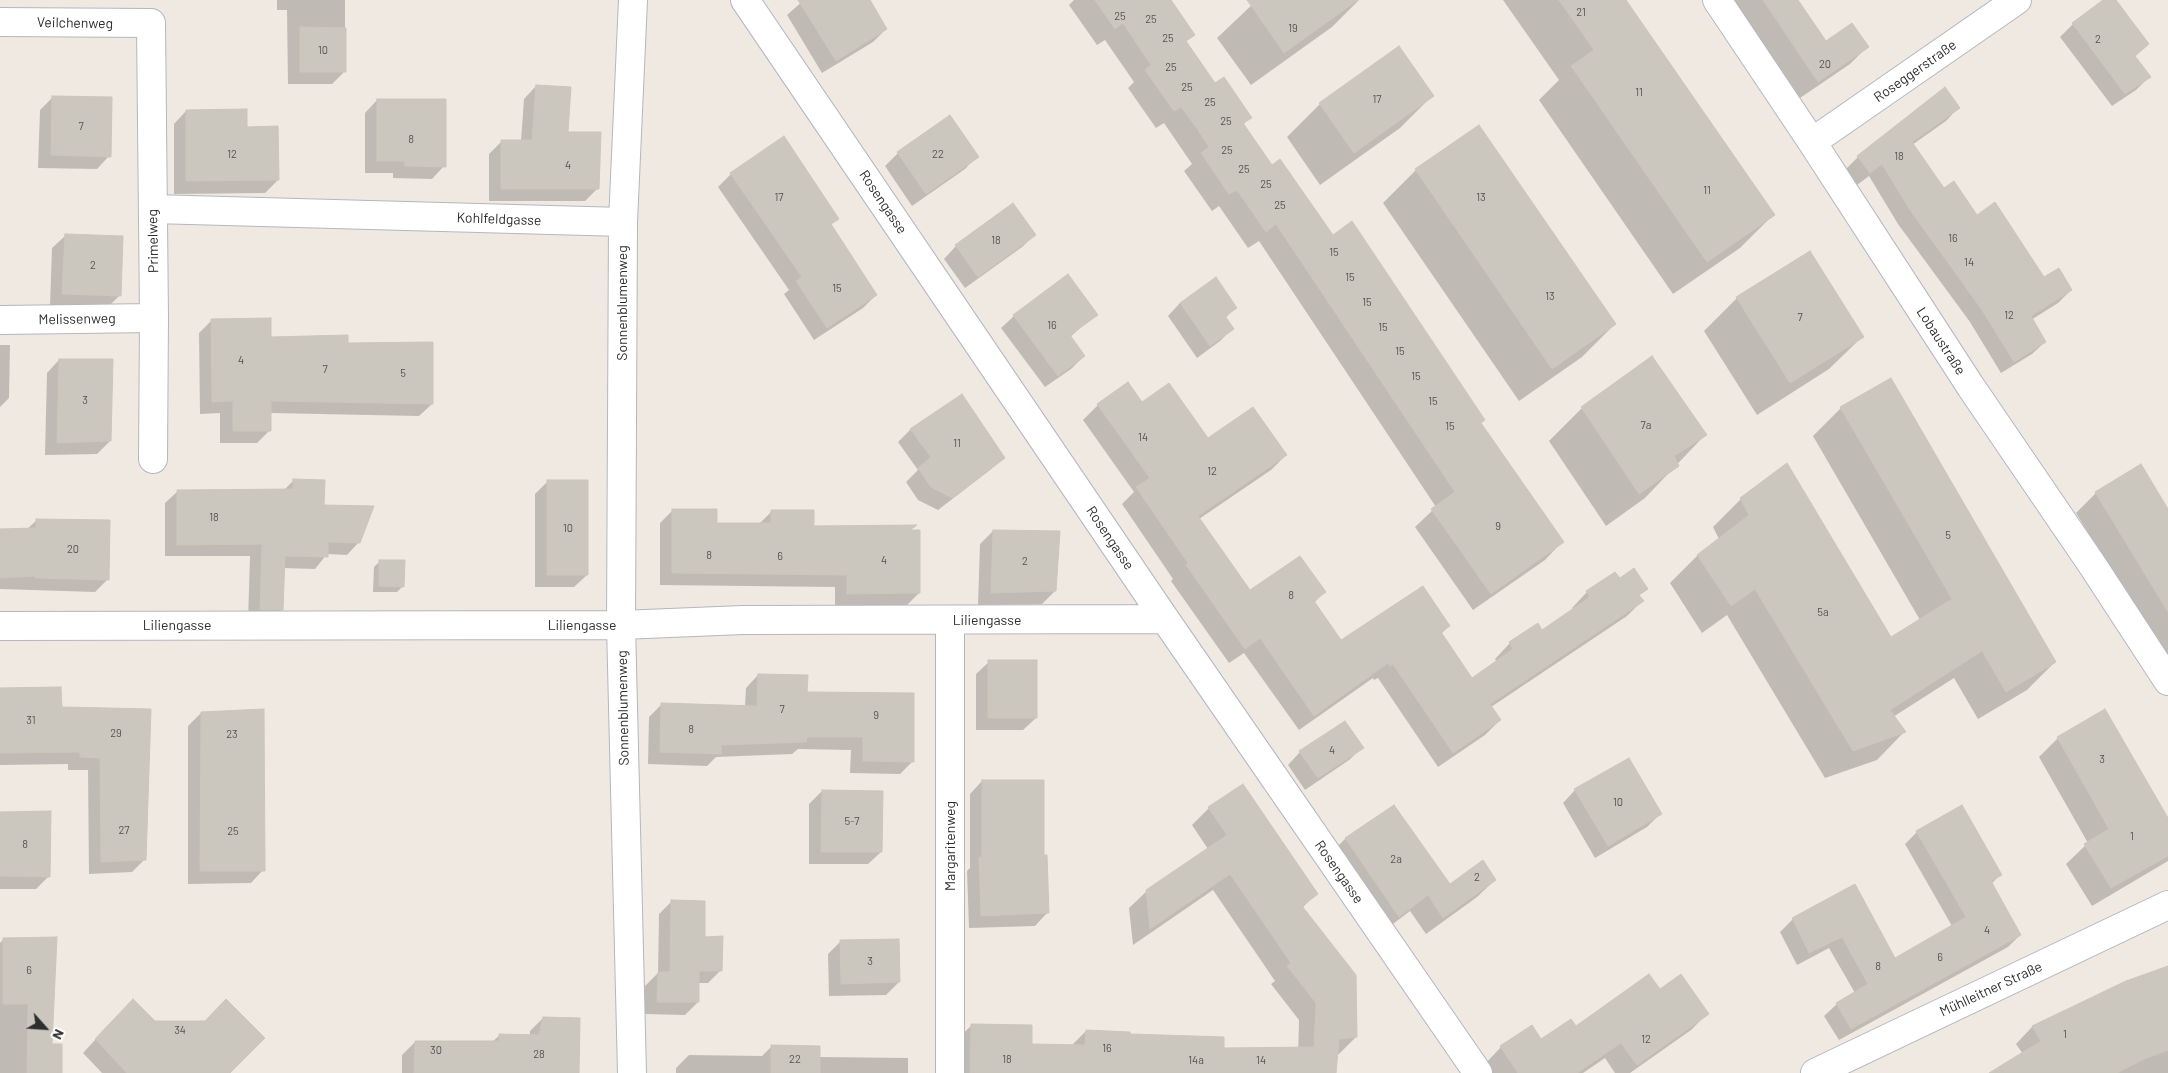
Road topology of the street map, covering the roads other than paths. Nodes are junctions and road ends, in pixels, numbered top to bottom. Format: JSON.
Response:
{"nodes":[{"id":1,"x":633,"y":0,"type":"edge"},
{"id":2,"x":745,"y":0,"type":"edge"},
{"id":3,"x":1717,"y":0,"type":"edge"},
{"id":4,"x":2017,"y":0,"type":"edge"},
{"id":5,"x":0,"y":22,"type":"edge"},
{"id":6,"x":150,"y":24,"type":"joint"},
{"id":7,"x":1812,"y":142,"type":"junction"},
{"id":8,"x":153,"y":209,"type":"junction"},
{"id":9,"x":623,"y":222,"type":"junction"},
{"id":10,"x":154,"y":318,"type":"junction"},
{"id":11,"x":0,"y":320,"type":"edge"},
{"id":12,"x":153,"y":459,"type":"dead end"},
{"id":13,"x":1165,"y":619,"type":"junction"},
{"id":14,"x":950,"y":620,"type":"junction"},
{"id":15,"x":622,"y":625,"type":"junction"},
{"id":16,"x":0,"y":626,"type":"edge"},
{"id":17,"x":2168,"y":681,"type":"edge"},
{"id":18,"x":2168,"y":905,"type":"edge"},
{"id":19,"x":632,"y":1073,"type":"edge"},
{"id":20,"x":950,"y":1073,"type":"edge"},
{"id":21,"x":1478,"y":1073,"type":"edge"},
{"id":22,"x":1815,"y":1073,"type":"edge"}],
"edges":[{"from":1,"to":9,"type":"street"},
{"from":2,"to":13,"type":"street","name":"Rosengasse"},
{"from":3,"to":7,"type":"street","name":"Lobaustraße"},
{"from":4,"to":7,"type":"street","name":"Roseggerstraße"},
{"from":5,"to":6,"type":"street","name":"Veilchenweg"},
{"from":6,"to":8,"type":"street","name":"Primelweg"},
{"from":7,"to":17,"type":"street","name":"Lobaustraße"},
{"from":8,"to":9,"type":"street","name":"Kohlfeldgasse"},
{"from":8,"to":10,"type":"street","name":"Primelweg"},
{"from":9,"to":15,"type":"street","name":"Sonnenblumenweg"},
{"from":10,"to":11,"type":"street","name":"Melissenweg"},
{"from":10,"to":12,"type":"street","name":"Primelweg"},
{"from":13,"to":14,"type":"street","name":"Liliengasse"},
{"from":13,"to":21,"type":"street","name":"Rosengasse"},
{"from":14,"to":15,"type":"street","name":"Liliengasse"},
{"from":14,"to":20,"type":"street","name":"Margaritenweg"},
{"from":15,"to":16,"type":"street","name":"Liliengasse"},
{"from":15,"to":19,"type":"street","name":"Sonnenblumenweg"},
{"from":18,"to":22,"type":"street","name":"Mühlleitner Straße"}]}
